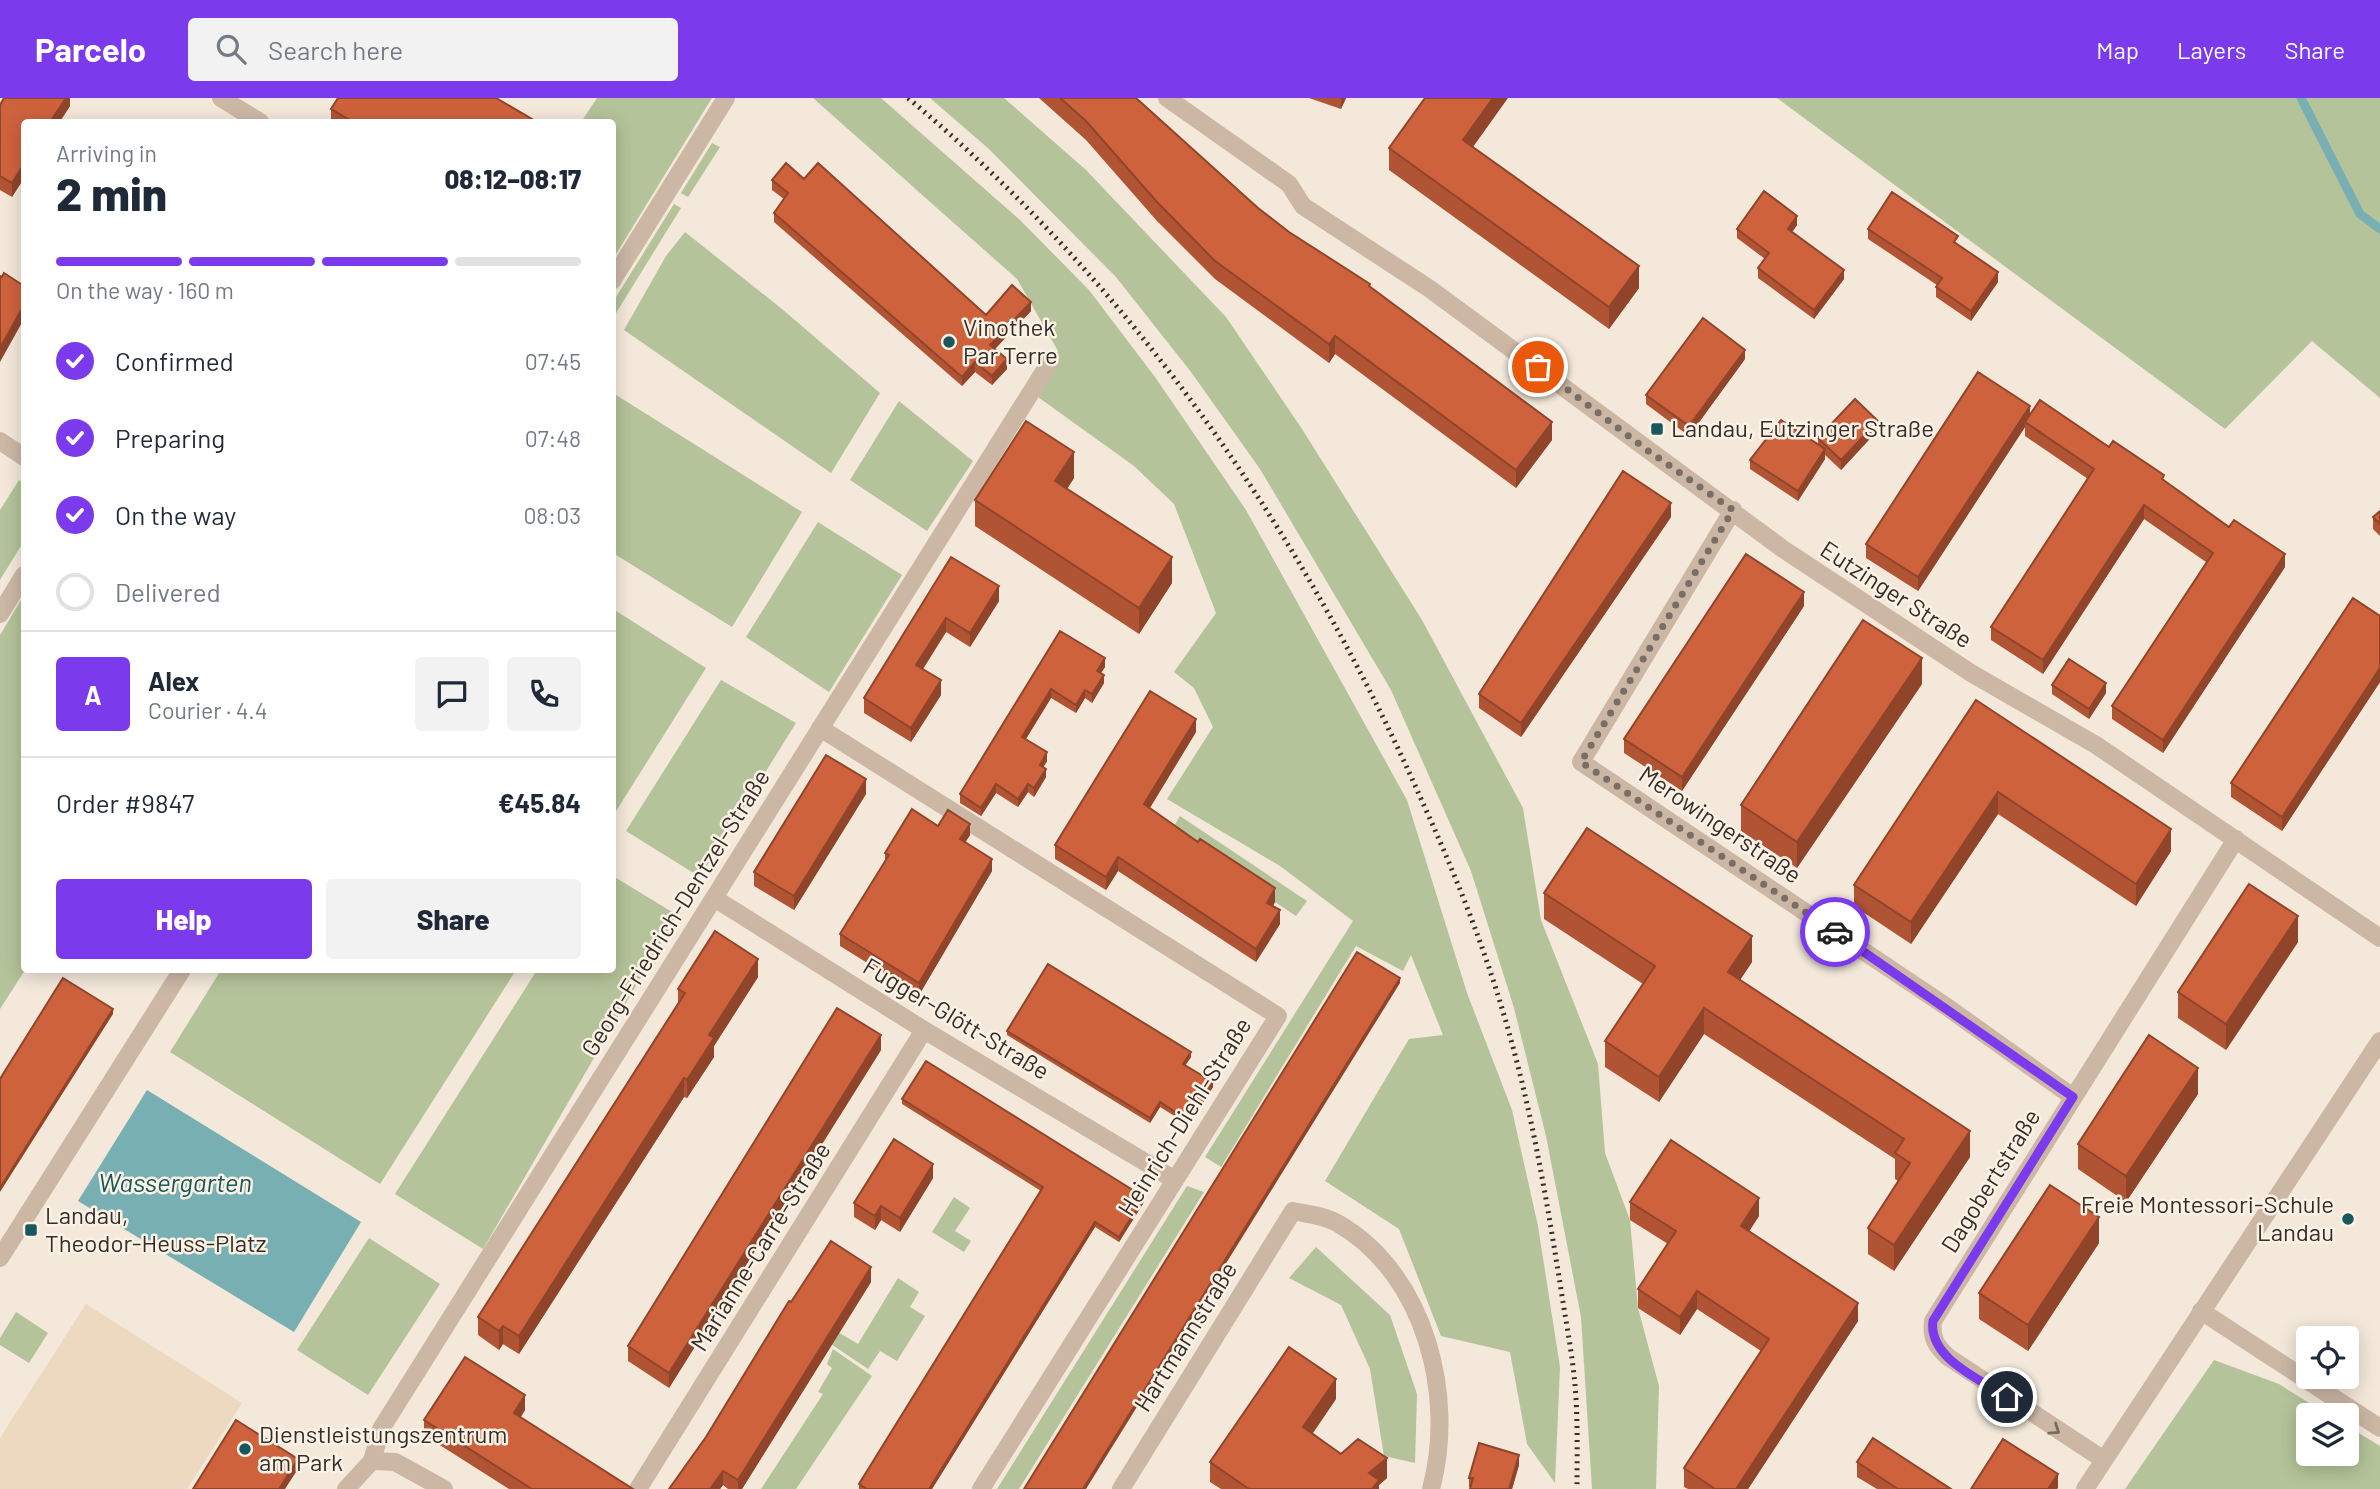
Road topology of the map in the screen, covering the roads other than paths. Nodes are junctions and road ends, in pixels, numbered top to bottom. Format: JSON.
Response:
{"nodes":[{"id":1,"x":221,"y":98,"type":"edge"},
{"id":2,"x":726,"y":98,"type":"edge"},
{"id":3,"x":1167,"y":98,"type":"edge"},
{"id":4,"x":255,"y":119,"type":"edge"},
{"id":5,"x":616,"y":275,"type":"edge"},
{"id":6,"x":1050,"y":362,"type":"dead end"},
{"id":7,"x":0,"y":441,"type":"edge"},
{"id":8,"x":21,"y":455,"type":"edge"},
{"id":9,"x":1733,"y":510,"type":"junction"},
{"id":10,"x":21,"y":580,"type":"edge"},
{"id":11,"x":0,"y":614,"type":"edge"},
{"id":12,"x":820,"y":728,"type":"junction"},
{"id":13,"x":2236,"y":839,"type":"junction"},
{"id":14,"x":714,"y":898,"type":"junction"},
{"id":15,"x":2380,"y":938,"type":"edge"},
{"id":16,"x":180,"y":973,"type":"edge"},
{"id":17,"x":924,"y":1030,"type":"junction"},
{"id":18,"x":2380,"y":1041,"type":"edge"},
{"id":19,"x":2073,"y":1097,"type":"junction"},
{"id":20,"x":1174,"y":1180,"type":"junction"},
{"id":21,"x":0,"y":1258,"type":"edge"},
{"id":22,"x":2202,"y":1311,"type":"junction"},
{"id":23,"x":2380,"y":1429,"type":"edge"},
{"id":24,"x":2104,"y":1460,"type":"junction"},
{"id":25,"x":372,"y":1461,"type":"junction"},
{"id":26,"x":346,"y":1489,"type":"edge"},
{"id":27,"x":444,"y":1489,"type":"edge"},
{"id":28,"x":638,"y":1489,"type":"edge"},
{"id":29,"x":981,"y":1489,"type":"edge"},
{"id":30,"x":1121,"y":1489,"type":"edge"},
{"id":31,"x":1431,"y":1489,"type":"edge"},
{"id":32,"x":2085,"y":1489,"type":"edge"}],
"edges":[{"from":1,"to":4,"type":"street"},
{"from":2,"to":5,"type":"street"},
{"from":3,"to":9,"type":"street","name":"Eutzinger Straße"},
{"from":6,"to":12,"type":"street","name":"Georg-Friedrich-Dentzel-Straße"},
{"from":7,"to":8,"type":"street"},
{"from":9,"to":13,"type":"street","name":"Eutzinger Straße"},
{"from":9,"to":19,"type":"street","name":"Merowingerstraße"},
{"from":10,"to":11,"type":"street"},
{"from":12,"to":14,"type":"street","name":"Georg-Friedrich-Dentzel-Straße"},
{"from":12,"to":20,"type":"street","name":"Heinrich-Diehl-Straße"},
{"from":13,"to":15,"type":"street","name":"Eutzinger Straße"},
{"from":13,"to":19,"type":"street","name":"Dagobertstraße"},
{"from":14,"to":17,"type":"street","name":"Fugger-Glött-Straße"},
{"from":14,"to":25,"type":"street","name":"Georg-Friedrich-Dentzel-Straße"},
{"from":16,"to":21,"type":"street"},
{"from":17,"to":20,"type":"street","name":"Fugger-Glött-Straße"},
{"from":17,"to":28,"type":"street","name":"Marianne-Carré-Straße"},
{"from":18,"to":22,"type":"street"},
{"from":19,"to":24,"type":"street","name":"Dagobertstraße","one_way":true},
{"from":20,"to":29,"type":"street","name":"Heinrich-Diehl-Straße"},
{"from":22,"to":23,"type":"street"},
{"from":22,"to":24,"type":"street"},
{"from":24,"to":32,"type":"street"},
{"from":25,"to":26,"type":"street","name":"Georg-Friedrich-Dentzel-Straße"},
{"from":25,"to":27,"type":"street"},
{"from":30,"to":31,"type":"street","name":"Hartmannstraße"}]}
